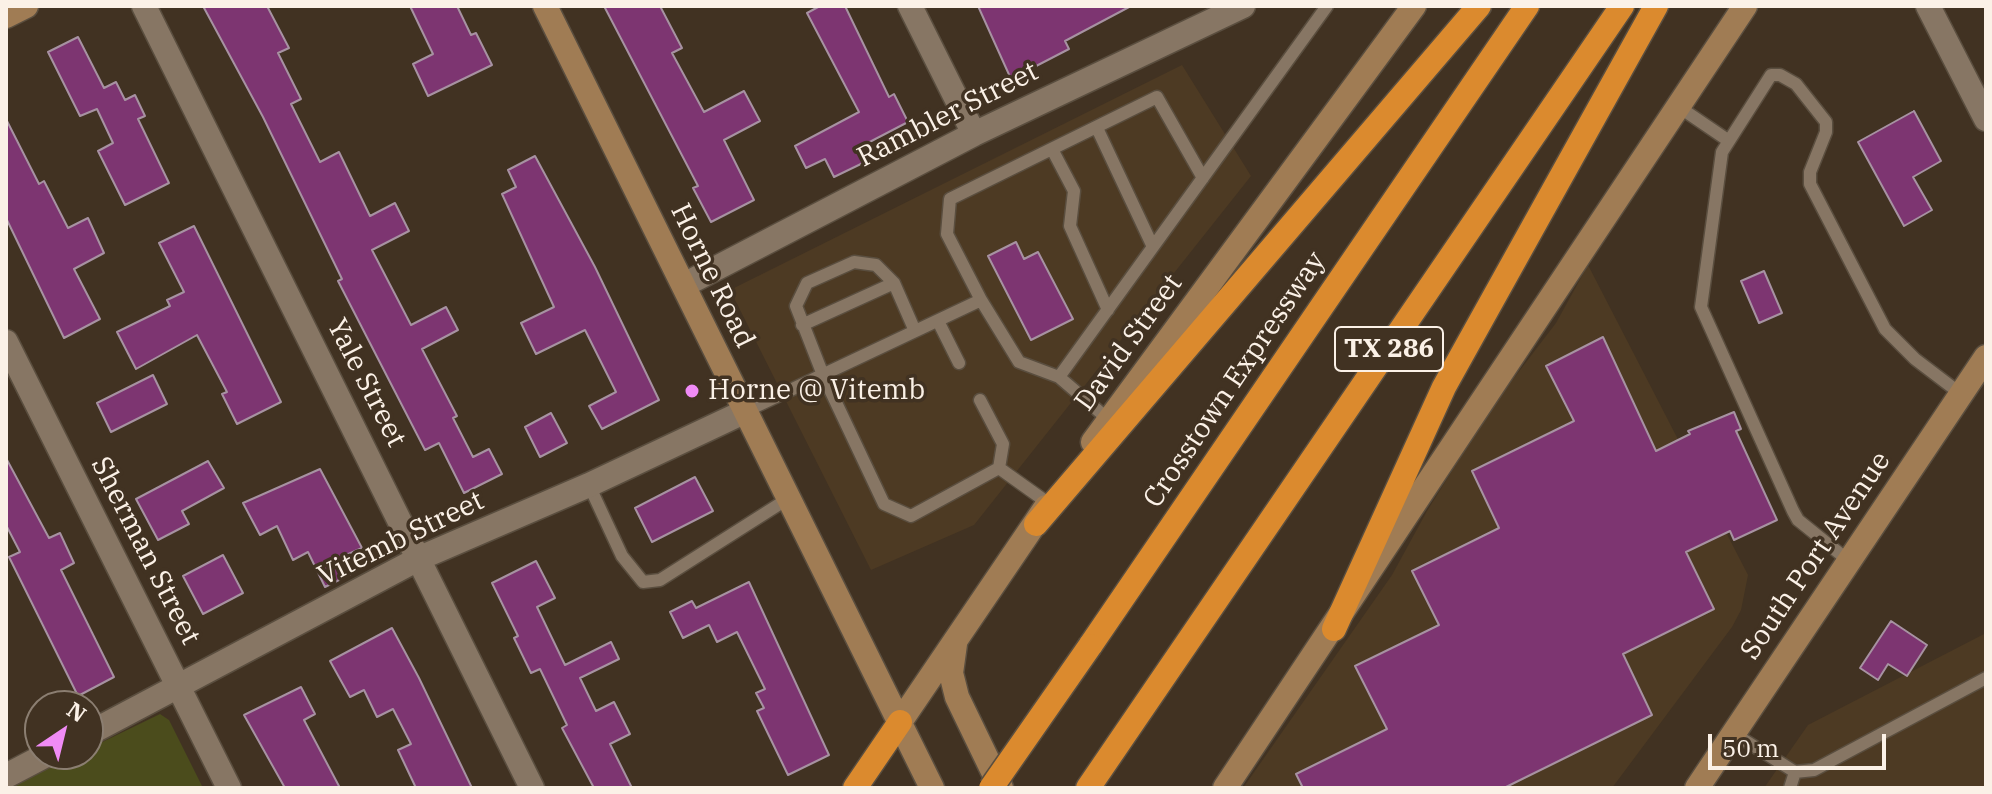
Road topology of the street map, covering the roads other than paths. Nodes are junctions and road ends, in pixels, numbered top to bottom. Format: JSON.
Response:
{"nodes":[{"id":1,"x":26,"y":6,"type":"edge"},
{"id":2,"x":144,"y":6,"type":"edge"},
{"id":3,"x":545,"y":6,"type":"edge"},
{"id":4,"x":910,"y":6,"type":"edge"},
{"id":5,"x":1243,"y":6,"type":"edge"},
{"id":6,"x":1327,"y":6,"type":"edge"},
{"id":7,"x":1479,"y":6,"type":"edge"},
{"id":8,"x":1527,"y":6,"type":"edge"},
{"id":9,"x":1622,"y":6,"type":"edge"},
{"id":10,"x":1656,"y":6,"type":"edge"},
{"id":11,"x":1745,"y":6,"type":"edge"},
{"id":12,"x":1928,"y":6,"type":"edge"},
{"id":13,"x":1405,"y":9,"type":"edge"},
{"id":14,"x":6,"y":16,"type":"edge"},
{"id":15,"x":1679,"y":107,"type":"junction"},
{"id":16,"x":1986,"y":119,"type":"edge"},
{"id":17,"x":1097,"y":128,"type":"junction"},
{"id":18,"x":974,"y":134,"type":"junction"},
{"id":19,"x":1729,"y":141,"type":"junction"},
{"id":20,"x":1053,"y":151,"type":"junction"},
{"id":21,"x":1203,"y":178,"type":"junction"},
{"id":22,"x":1153,"y":247,"type":"junction"},
{"id":23,"x":894,"y":283,"type":"junction"},
{"id":24,"x":684,"y":285,"type":"junction"},
{"id":25,"x":981,"y":300,"type":"junction"},
{"id":26,"x":1108,"y":310,"type":"junction"},
{"id":27,"x":938,"y":321,"type":"junction"},
{"id":28,"x":802,"y":325,"type":"junction"},
{"id":29,"x":915,"y":331,"type":"junction"},
{"id":30,"x":6,"y":342,"type":"edge"},
{"id":31,"x":1986,"y":357,"type":"edge"},
{"id":32,"x":959,"y":363,"type":"dead end"},
{"id":33,"x":823,"y":375,"type":"junction"},
{"id":34,"x":1059,"y":377,"type":"junction"},
{"id":35,"x":1961,"y":394,"type":"junction"},
{"id":36,"x":980,"y":400,"type":"dead end"},
{"id":37,"x":746,"y":411,"type":"junction"},
{"id":38,"x":1109,"y":420,"type":"junction"},
{"id":39,"x":999,"y":468,"type":"junction"},
{"id":40,"x":589,"y":485,"type":"junction"},
{"id":41,"x":789,"y":498,"type":"junction"},
{"id":42,"x":1042,"y":513,"type":"junction"},
{"id":43,"x":420,"y":558,"type":"junction"},
{"id":44,"x":1849,"y":561,"type":"junction"},
{"id":45,"x":1334,"y":629,"type":"junction"},
{"id":46,"x":956,"y":642,"type":"junction"},
{"id":47,"x":1986,"y":678,"type":"edge"},
{"id":48,"x":179,"y":687,"type":"junction"},
{"id":49,"x":900,"y":722,"type":"junction"},
{"id":50,"x":104,"y":726,"type":"edge"},
{"id":51,"x":1733,"y":733,"type":"junction"},
{"id":52,"x":24,"y":767,"type":"edge"},
{"id":53,"x":1795,"y":772,"type":"junction"},
{"id":54,"x":6,"y":776,"type":"edge"},
{"id":55,"x":229,"y":788,"type":"edge"},
{"id":56,"x":532,"y":788,"type":"edge"},
{"id":57,"x":855,"y":788,"type":"edge"},
{"id":58,"x":932,"y":788,"type":"edge"},
{"id":59,"x":991,"y":788,"type":"edge"},
{"id":60,"x":1001,"y":788,"type":"edge"},
{"id":61,"x":1088,"y":788,"type":"edge"},
{"id":62,"x":1225,"y":788,"type":"edge"},
{"id":63,"x":1697,"y":788,"type":"edge"},
{"id":64,"x":1790,"y":788,"type":"edge"}],
"edges":[{"from":1,"to":14,"type":"main road"},
{"from":2,"to":43,"type":"street","name":"Yale Street"},
{"from":3,"to":24,"type":"main road","name":"Horne Road"},
{"from":4,"to":18,"type":"street"},
{"from":5,"to":18,"type":"street","name":"Rambler Street"},
{"from":6,"to":21,"type":"lane"},
{"from":7,"to":42,"type":"highway"},
{"from":8,"to":59,"type":"highway","name":"Crosstown Expressway","number":"TX 286","bridge":true},
{"from":9,"to":61,"type":"highway","number":"TX 286"},
{"from":10,"to":45,"type":"highway"},
{"from":11,"to":15,"type":"main road"},
{"from":12,"to":16,"type":"street"},
{"from":13,"to":38,"type":"main road","name":"David Street"},
{"from":15,"to":19,"type":"lane"},
{"from":15,"to":45,"type":"main road"},
{"from":17,"to":20,"type":"lane"},
{"from":17,"to":21,"type":"lane"},
{"from":17,"to":22,"type":"lane"},
{"from":18,"to":24,"type":"street","name":"Rambler Street"},
{"from":19,"to":35,"type":"lane"},
{"from":19,"to":44,"type":"lane"},
{"from":20,"to":25,"type":"lane"},
{"from":20,"to":26,"type":"lane"},
{"from":21,"to":22,"type":"lane"},
{"from":22,"to":26,"type":"lane"},
{"from":23,"to":28,"type":"lane"},
{"from":23,"to":28,"type":"lane"},
{"from":23,"to":29,"type":"lane"},
{"from":24,"to":37,"type":"main road","name":"Horne Road"},
{"from":25,"to":27,"type":"lane"},
{"from":25,"to":34,"type":"lane"},
{"from":26,"to":34,"type":"lane"},
{"from":27,"to":29,"type":"lane"},
{"from":27,"to":32,"type":"lane"},
{"from":28,"to":33,"type":"lane"},
{"from":29,"to":33,"type":"lane"},
{"from":30,"to":48,"type":"street","name":"Sherman Street"},
{"from":31,"to":35,"type":"main road","name":"South Port Avenue"},
{"from":33,"to":37,"type":"lane"},
{"from":33,"to":39,"type":"lane"},
{"from":34,"to":38,"type":"lane"},
{"from":35,"to":44,"type":"main road","name":"South Port Avenue"},
{"from":36,"to":39,"type":"lane"},
{"from":37,"to":40,"type":"street","name":"Vitemb Street"},
{"from":37,"to":41,"type":"main road","name":"Horne Road"},
{"from":38,"to":42,"type":"main road","name":"David Street"},
{"from":39,"to":42,"type":"lane"},
{"from":40,"to":41,"type":"lane"},
{"from":40,"to":43,"type":"street","name":"Vitemb Street"},
{"from":41,"to":49,"type":"main road","name":"Horne Road"},
{"from":42,"to":46,"type":"main road","name":"David Street"},
{"from":43,"to":48,"type":"street","name":"Vitemb Street"},
{"from":43,"to":56,"type":"street","name":"Yale Street"},
{"from":44,"to":51,"type":"main road","name":"South Port Avenue"},
{"from":45,"to":62,"type":"main road"},
{"from":46,"to":49,"type":"main road","name":"David Street"},
{"from":46,"to":60,"type":"main road"},
{"from":47,"to":53,"type":"lane"},
{"from":48,"to":50,"type":"street","name":"Vitemb Street"},
{"from":48,"to":55,"type":"street","name":"Sherman Street"},
{"from":49,"to":57,"type":"highway"},
{"from":49,"to":58,"type":"main road","name":"Horne Road"},
{"from":51,"to":53,"type":"lane"},
{"from":51,"to":63,"type":"main road","name":"South Port Avenue"},
{"from":52,"to":54,"type":"street"},
{"from":53,"to":64,"type":"lane"}]}
